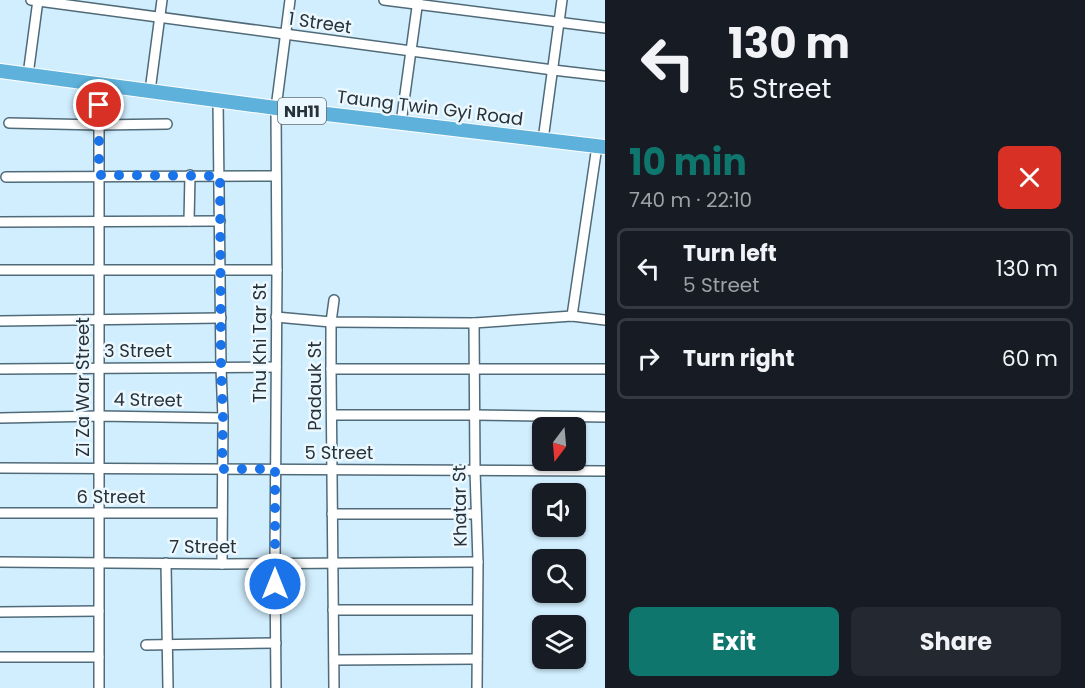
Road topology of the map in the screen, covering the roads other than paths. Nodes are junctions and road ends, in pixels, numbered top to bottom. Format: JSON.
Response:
{"nodes":[{"id":1,"x":36,"y":0,"type":"edge"},
{"id":2,"x":162,"y":0,"type":"edge"},
{"id":3,"x":290,"y":0,"type":"edge"},
{"id":4,"x":384,"y":0,"type":"edge"},
{"id":5,"x":562,"y":0,"type":"edge"},
{"id":6,"x":418,"y":2,"type":"edge"},
{"id":7,"x":159,"y":18,"type":"junction"},
{"id":8,"x":559,"y":23,"type":"junction"},
{"id":9,"x":605,"y":28,"type":"edge"},
{"id":10,"x":285,"y":35,"type":"junction"},
{"id":11,"x":411,"y":51,"type":"junction"},
{"id":12,"x":553,"y":70,"type":"junction"},
{"id":13,"x":0,"y":71,"type":"edge"},
{"id":14,"x":28,"y":75,"type":"junction"},
{"id":15,"x":605,"y":76,"type":"edge"},
{"id":16,"x":99,"y":85,"type":"junction"},
{"id":17,"x":150,"y":91,"type":"junction"},
{"id":18,"x":218,"y":100,"type":"junction"},
{"id":19,"x":276,"y":108,"type":"junction"},
{"id":20,"x":9,"y":123,"type":"dead end"},
{"id":21,"x":401,"y":123,"type":"junction"},
{"id":22,"x":167,"y":124,"type":"dead end"},
{"id":23,"x":99,"y":125,"type":"junction"},
{"id":24,"x":543,"y":140,"type":"junction"},
{"id":25,"x":601,"y":147,"type":"edge"},
{"id":26,"x":99,"y":175,"type":"junction"},
{"id":27,"x":190,"y":176,"type":"junction"},
{"id":28,"x":220,"y":176,"type":"junction"},
{"id":29,"x":276,"y":176,"type":"junction"},
{"id":30,"x":6,"y":177,"type":"dead end"},
{"id":31,"x":99,"y":221,"type":"junction"},
{"id":32,"x":189,"y":221,"type":"junction"},
{"id":33,"x":220,"y":221,"type":"junction"},
{"id":34,"x":0,"y":222,"type":"edge"},
{"id":35,"x":0,"y":270,"type":"edge"},
{"id":36,"x":99,"y":270,"type":"junction"},
{"id":37,"x":220,"y":270,"type":"junction"},
{"id":38,"x":277,"y":270,"type":"junction"},
{"id":39,"x":334,"y":300,"type":"dead end"},
{"id":40,"x":572,"y":316,"type":"junction"},
{"id":41,"x":276,"y":317,"type":"junction"},
{"id":42,"x":221,"y":318,"type":"junction"},
{"id":43,"x":99,"y":320,"type":"junction"},
{"id":44,"x":605,"y":320,"type":"edge"},
{"id":45,"x":0,"y":321,"type":"edge"},
{"id":46,"x":332,"y":322,"type":"junction"},
{"id":47,"x":474,"y":323,"type":"junction"},
{"id":48,"x":276,"y":367,"type":"junction"},
{"id":49,"x":99,"y":368,"type":"junction"},
{"id":50,"x":221,"y":368,"type":"junction"},
{"id":51,"x":475,"y":368,"type":"junction"},
{"id":52,"x":0,"y":369,"type":"edge"},
{"id":53,"x":332,"y":369,"type":"junction"},
{"id":54,"x":605,"y":369,"type":"edge"},
{"id":55,"x":332,"y":415,"type":"junction"},
{"id":56,"x":475,"y":415,"type":"junction"},
{"id":57,"x":99,"y":416,"type":"junction"},
{"id":58,"x":605,"y":417,"type":"edge"},
{"id":59,"x":0,"y":418,"type":"edge"},
{"id":60,"x":223,"y":418,"type":"junction"},
{"id":61,"x":0,"y":468,"type":"edge"},
{"id":62,"x":100,"y":468,"type":"junction"},
{"id":63,"x":222,"y":469,"type":"junction"},
{"id":64,"x":275,"y":469,"type":"junction"},
{"id":65,"x":332,"y":469,"type":"junction"},
{"id":66,"x":475,"y":470,"type":"junction"},
{"id":67,"x":605,"y":471,"type":"edge"},
{"id":68,"x":0,"y":513,"type":"edge"},
{"id":69,"x":99,"y":513,"type":"junction"},
{"id":70,"x":222,"y":513,"type":"junction"},
{"id":71,"x":332,"y":514,"type":"junction"},
{"id":72,"x":476,"y":514,"type":"junction"},
{"id":73,"x":0,"y":562,"type":"edge"},
{"id":74,"x":478,"y":562,"type":"junction"},
{"id":75,"x":99,"y":563,"type":"junction"},
{"id":76,"x":166,"y":563,"type":"junction"},
{"id":77,"x":222,"y":564,"type":"junction"},
{"id":78,"x":275,"y":564,"type":"junction"},
{"id":79,"x":333,"y":564,"type":"junction"},
{"id":80,"x":333,"y":610,"type":"junction"},
{"id":81,"x":477,"y":610,"type":"junction"},
{"id":82,"x":99,"y":611,"type":"junction"},
{"id":83,"x":0,"y":612,"type":"edge"},
{"id":84,"x":276,"y":643,"type":"junction"},
{"id":85,"x":146,"y":645,"type":"dead end"},
{"id":86,"x":168,"y":645,"type":"junction"},
{"id":87,"x":0,"y":657,"type":"edge"},
{"id":88,"x":99,"y":657,"type":"junction"},
{"id":89,"x":477,"y":659,"type":"junction"},
{"id":90,"x":334,"y":660,"type":"junction"},
{"id":91,"x":99,"y":688,"type":"edge"},
{"id":92,"x":168,"y":688,"type":"edge"},
{"id":93,"x":276,"y":688,"type":"edge"},
{"id":94,"x":334,"y":688,"type":"edge"},
{"id":95,"x":477,"y":688,"type":"edge"}],
"edges":[{"from":1,"to":7,"type":"street","name":"1 Street"},
{"from":1,"to":14,"type":"street"},
{"from":2,"to":7,"type":"street"},
{"from":3,"to":10,"type":"street","name":"Thu Khi Tar St"},
{"from":4,"to":6,"type":"street"},
{"from":5,"to":8,"type":"street"},
{"from":6,"to":8,"type":"street"},
{"from":6,"to":11,"type":"street"},
{"from":7,"to":10,"type":"street","name":"1 Street"},
{"from":7,"to":17,"type":"street"},
{"from":8,"to":9,"type":"street"},
{"from":8,"to":12,"type":"street"},
{"from":10,"to":11,"type":"street","name":"1 Street"},
{"from":10,"to":19,"type":"street","name":"Thu Khi Tar St"},
{"from":11,"to":12,"type":"street","name":"1 Street"},
{"from":11,"to":21,"type":"street"},
{"from":12,"to":15,"type":"street","name":"1 Street"},
{"from":12,"to":24,"type":"street"},
{"from":13,"to":14,"type":"highway","name":"Taung Twin Gyi Road","number":"NH11"},
{"from":14,"to":16,"type":"highway","name":"Taung Twin Gyi Road","number":"NH11"},
{"from":16,"to":17,"type":"highway","name":"Taung Twin Gyi Road","number":"NH11"},
{"from":16,"to":23,"type":"street","name":"Zi Za War Street"},
{"from":17,"to":18,"type":"highway","name":"Taung Twin Gyi Road","number":"NH11"},
{"from":18,"to":19,"type":"highway","name":"Taung Twin Gyi Road","number":"NH11"},
{"from":18,"to":28,"type":"street"},
{"from":19,"to":21,"type":"highway","name":"Taung Twin Gyi Road","number":"NH11"},
{"from":19,"to":29,"type":"street","name":"Thu Khi Tar St"},
{"from":20,"to":23,"type":"street"},
{"from":21,"to":24,"type":"highway","name":"Taung Twin Gyi Road","number":"NH11"},
{"from":22,"to":23,"type":"street"},
{"from":23,"to":26,"type":"street","name":"Zi Za War Street"},
{"from":24,"to":25,"type":"highway","name":"Taung Twin Gyi Road","number":"NH11"},
{"from":25,"to":40,"type":"street"},
{"from":26,"to":27,"type":"street"},
{"from":26,"to":30,"type":"street"},
{"from":26,"to":31,"type":"street","name":"Zi Za War Street"},
{"from":27,"to":28,"type":"street"},
{"from":27,"to":32,"type":"street"},
{"from":28,"to":29,"type":"street"},
{"from":28,"to":33,"type":"street"},
{"from":29,"to":38,"type":"street","name":"Thu Khi Tar St"},
{"from":31,"to":32,"type":"street"},
{"from":31,"to":34,"type":"street"},
{"from":31,"to":36,"type":"street","name":"Zi Za War Street"},
{"from":32,"to":33,"type":"street"},
{"from":33,"to":37,"type":"street"},
{"from":35,"to":36,"type":"street"},
{"from":36,"to":37,"type":"street"},
{"from":36,"to":43,"type":"street","name":"Zi Za War Street"},
{"from":37,"to":38,"type":"street"},
{"from":37,"to":42,"type":"street"},
{"from":38,"to":41,"type":"street","name":"Thu Khi Tar St"},
{"from":39,"to":46,"type":"street","name":"Padauk St"},
{"from":40,"to":44,"type":"street"},
{"from":40,"to":47,"type":"street"},
{"from":41,"to":46,"type":"street"},
{"from":41,"to":48,"type":"street","name":"Thu Khi Tar St"},
{"from":42,"to":43,"type":"street"},
{"from":42,"to":50,"type":"street"},
{"from":43,"to":45,"type":"street"},
{"from":43,"to":49,"type":"street","name":"Zi Za War Street"},
{"from":46,"to":47,"type":"street"},
{"from":46,"to":53,"type":"street","name":"Padauk St"},
{"from":47,"to":51,"type":"street","name":"Khatar St"},
{"from":48,"to":50,"type":"street","name":"3 Street"},
{"from":48,"to":64,"type":"street","name":"Thu Khi Tar St"},
{"from":49,"to":50,"type":"street","name":"3 Street"},
{"from":49,"to":52,"type":"street","name":"3 Street"},
{"from":49,"to":57,"type":"street","name":"Zi Za War Street"},
{"from":50,"to":60,"type":"street"},
{"from":51,"to":53,"type":"street"},
{"from":51,"to":54,"type":"street"},
{"from":51,"to":56,"type":"street","name":"Khatar St"},
{"from":53,"to":55,"type":"street","name":"Padauk St"},
{"from":55,"to":56,"type":"street"},
{"from":55,"to":65,"type":"street","name":"Padauk St"},
{"from":56,"to":58,"type":"street"},
{"from":56,"to":66,"type":"street","name":"Khatar St"},
{"from":57,"to":59,"type":"street","name":"4 Street"},
{"from":57,"to":60,"type":"street","name":"4 Street"},
{"from":57,"to":62,"type":"street","name":"Zi Za War Street"},
{"from":60,"to":63,"type":"street"},
{"from":61,"to":62,"type":"street","name":"5 Street"},
{"from":62,"to":63,"type":"street","name":"5 Street"},
{"from":62,"to":69,"type":"street","name":"Zi Za War Street"},
{"from":63,"to":64,"type":"street","name":"5 Street"},
{"from":63,"to":70,"type":"street"},
{"from":64,"to":65,"type":"street","name":"5 Street"},
{"from":64,"to":78,"type":"street","name":"Thu Khi Tar St"},
{"from":65,"to":66,"type":"street","name":"5 Street"},
{"from":65,"to":71,"type":"street","name":"Padauk St"},
{"from":66,"to":67,"type":"street","name":"5 Street"},
{"from":66,"to":72,"type":"street","name":"Khatar St"},
{"from":68,"to":69,"type":"street","name":"6 Street"},
{"from":69,"to":70,"type":"street","name":"6 Street"},
{"from":69,"to":75,"type":"street","name":"Zi Za War Street"},
{"from":70,"to":77,"type":"street"},
{"from":71,"to":72,"type":"street"},
{"from":71,"to":79,"type":"street","name":"Padauk St"},
{"from":72,"to":74,"type":"street","name":"Khatar St"},
{"from":73,"to":75,"type":"street","name":"7 Street"},
{"from":74,"to":79,"type":"street","name":"7 Street"},
{"from":74,"to":81,"type":"street","name":"Khatar St"},
{"from":75,"to":76,"type":"street","name":"7 Street"},
{"from":75,"to":82,"type":"street","name":"Zi Za War Street"},
{"from":76,"to":77,"type":"street","name":"7 Street"},
{"from":76,"to":86,"type":"street"},
{"from":77,"to":78,"type":"street","name":"7 Street"},
{"from":78,"to":79,"type":"street","name":"7 Street"},
{"from":78,"to":84,"type":"street","name":"Thu Khi Tar St"},
{"from":79,"to":80,"type":"street","name":"Padauk St"},
{"from":80,"to":81,"type":"street"},
{"from":80,"to":90,"type":"street","name":"Padauk St"},
{"from":81,"to":89,"type":"street","name":"Khatar St"},
{"from":82,"to":83,"type":"street"},
{"from":82,"to":88,"type":"street","name":"Zi Za War Street"},
{"from":84,"to":86,"type":"street"},
{"from":84,"to":93,"type":"street","name":"Thu Khi Tar St"},
{"from":85,"to":86,"type":"street"},
{"from":86,"to":92,"type":"street"},
{"from":87,"to":88,"type":"street"},
{"from":88,"to":91,"type":"street","name":"Zi Za War Street"},
{"from":89,"to":90,"type":"street"},
{"from":89,"to":95,"type":"street","name":"Khatar St"},
{"from":90,"to":94,"type":"street","name":"Padauk St"}]}
